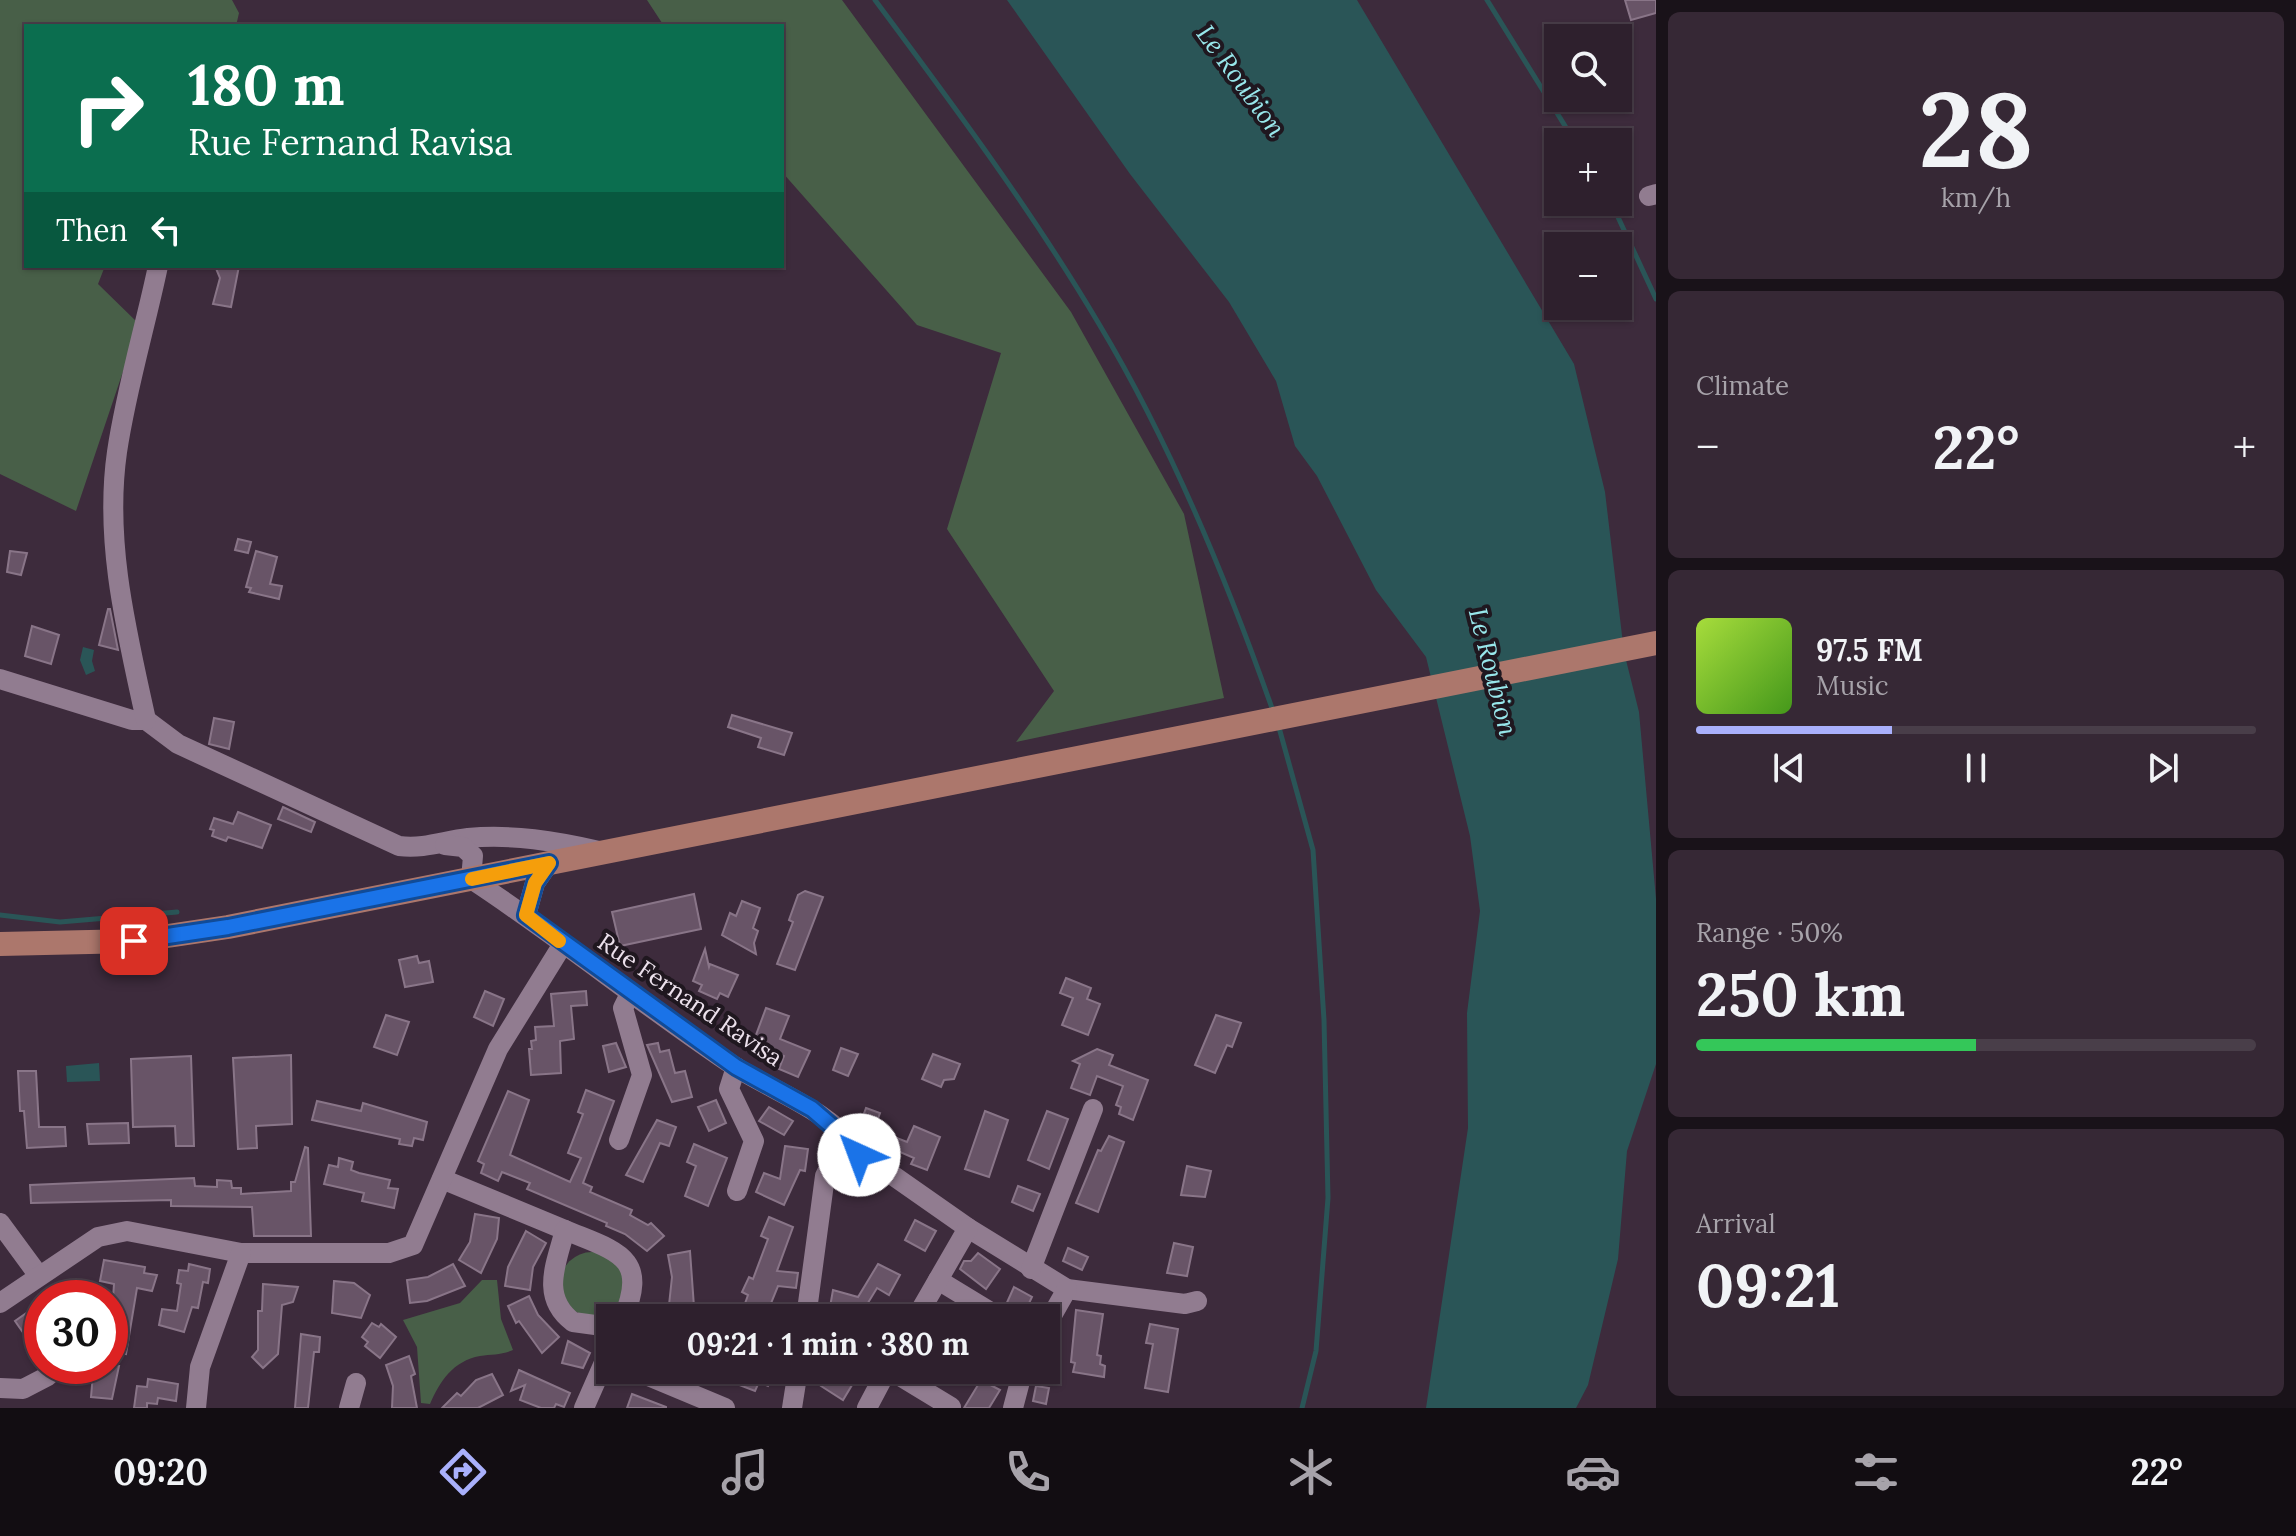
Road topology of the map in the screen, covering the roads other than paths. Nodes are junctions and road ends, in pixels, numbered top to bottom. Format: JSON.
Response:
{"nodes":[{"id":1,"x":158,"y":268,"type":"edge"},
{"id":2,"x":1656,"y":643,"type":"edge"},
{"id":3,"x":0,"y":679,"type":"edge"},
{"id":4,"x":146,"y":720,"type":"junction"},
{"id":5,"x":441,"y":845,"type":"junction"},
{"id":6,"x":603,"y":852,"type":"junction"},
{"id":7,"x":549,"y":863,"type":"junction"},
{"id":8,"x":471,"y":879,"type":"junction"},
{"id":9,"x":526,"y":915,"type":"junction"},
{"id":10,"x":0,"y":944,"type":"edge"},
{"id":11,"x":563,"y":944,"type":"junction"},
{"id":12,"x":630,"y":994,"type":"junction"},
{"id":13,"x":736,"y":1067,"type":"junction"},
{"id":14,"x":1093,"y":1109,"type":"dead end"},
{"id":15,"x":619,"y":1140,"type":"dead end"},
{"id":16,"x":850,"y":1157,"type":"junction"},
{"id":17,"x":442,"y":1179,"type":"junction"},
{"id":18,"x":737,"y":1191,"type":"dead end"},
{"id":19,"x":0,"y":1223,"type":"edge"},
{"id":20,"x":968,"y":1228,"type":"junction"},
{"id":21,"x":565,"y":1230,"type":"junction"},
{"id":22,"x":597,"y":1244,"type":"junction"},
{"id":23,"x":241,"y":1253,"type":"junction"},
{"id":24,"x":558,"y":1256,"type":"junction"},
{"id":25,"x":1031,"y":1269,"type":"junction"},
{"id":26,"x":39,"y":1276,"type":"junction"},
{"id":27,"x":938,"y":1280,"type":"junction"},
{"id":28,"x":1067,"y":1289,"type":"junction"},
{"id":29,"x":1197,"y":1301,"type":"dead end"},
{"id":30,"x":0,"y":1303,"type":"edge"},
{"id":31,"x":629,"y":1304,"type":"edge"},
{"id":32,"x":808,"y":1304,"type":"edge"},
{"id":33,"x":924,"y":1304,"type":"edge"},
{"id":34,"x":977,"y":1304,"type":"edge"},
{"id":35,"x":1058,"y":1304,"type":"edge"},
{"id":36,"x":596,"y":1325,"type":"edge"},
{"id":37,"x":356,"y":1383,"type":"dead end"},
{"id":38,"x":596,"y":1383,"type":"edge"},
{"id":39,"x":33,"y":1384,"type":"edge"},
{"id":40,"x":668,"y":1384,"type":"edge"},
{"id":41,"x":796,"y":1384,"type":"edge"},
{"id":42,"x":880,"y":1384,"type":"edge"},
{"id":43,"x":912,"y":1384,"type":"edge"},
{"id":44,"x":1019,"y":1384,"type":"edge"},
{"id":45,"x":0,"y":1388,"type":"edge"},
{"id":46,"x":951,"y":1407,"type":"edge"},
{"id":47,"x":196,"y":1408,"type":"edge"},
{"id":48,"x":349,"y":1408,"type":"edge"},
{"id":49,"x":584,"y":1408,"type":"edge"},
{"id":50,"x":725,"y":1408,"type":"edge"},
{"id":51,"x":792,"y":1408,"type":"edge"},
{"id":52,"x":867,"y":1408,"type":"edge"},
{"id":53,"x":1013,"y":1408,"type":"edge"}],
"edges":[{"from":1,"to":4,"type":"street"},
{"from":2,"to":6,"type":"main road"},
{"from":3,"to":4,"type":"street"},
{"from":4,"to":5,"type":"street"},
{"from":5,"to":6,"type":"street"},
{"from":5,"to":8,"type":"street"},
{"from":6,"to":7,"type":"main road"},
{"from":7,"to":8,"type":"main road"},
{"from":7,"to":9,"type":"street"},
{"from":8,"to":9,"type":"street","name":"Rue Fernand Ravisa"},
{"from":8,"to":10,"type":"main road"},
{"from":9,"to":11,"type":"street","name":"Rue Fernand Ravisa"},
{"from":11,"to":12,"type":"street","name":"Rue Fernand Ravisa"},
{"from":11,"to":17,"type":"street"},
{"from":12,"to":13,"type":"street","name":"Rue Fernand Ravisa"},
{"from":12,"to":15,"type":"street"},
{"from":13,"to":16,"type":"street","name":"Rue Fernand Ravisa"},
{"from":13,"to":18,"type":"street"},
{"from":14,"to":25,"type":"street"},
{"from":16,"to":20,"type":"street"},
{"from":16,"to":32,"type":"street"},
{"from":17,"to":21,"type":"street"},
{"from":17,"to":23,"type":"street"},
{"from":19,"to":26,"type":"street"},
{"from":20,"to":25,"type":"street"},
{"from":20,"to":27,"type":"street"},
{"from":21,"to":22,"type":"street"},
{"from":21,"to":24,"type":"street"},
{"from":22,"to":24,"type":"street"},
{"from":22,"to":31,"type":"street"},
{"from":23,"to":26,"type":"street"},
{"from":23,"to":47,"type":"street"},
{"from":24,"to":36,"type":"street"},
{"from":25,"to":28,"type":"street"},
{"from":26,"to":30,"type":"street"},
{"from":27,"to":33,"type":"street"},
{"from":27,"to":34,"type":"street"},
{"from":28,"to":29,"type":"street"},
{"from":28,"to":35,"type":"street"},
{"from":37,"to":48,"type":"street"},
{"from":38,"to":49,"type":"street"},
{"from":39,"to":45,"type":"street"},
{"from":40,"to":50,"type":"street"},
{"from":41,"to":51,"type":"street"},
{"from":42,"to":52,"type":"street"},
{"from":43,"to":46,"type":"street"},
{"from":44,"to":53,"type":"street"}]}
